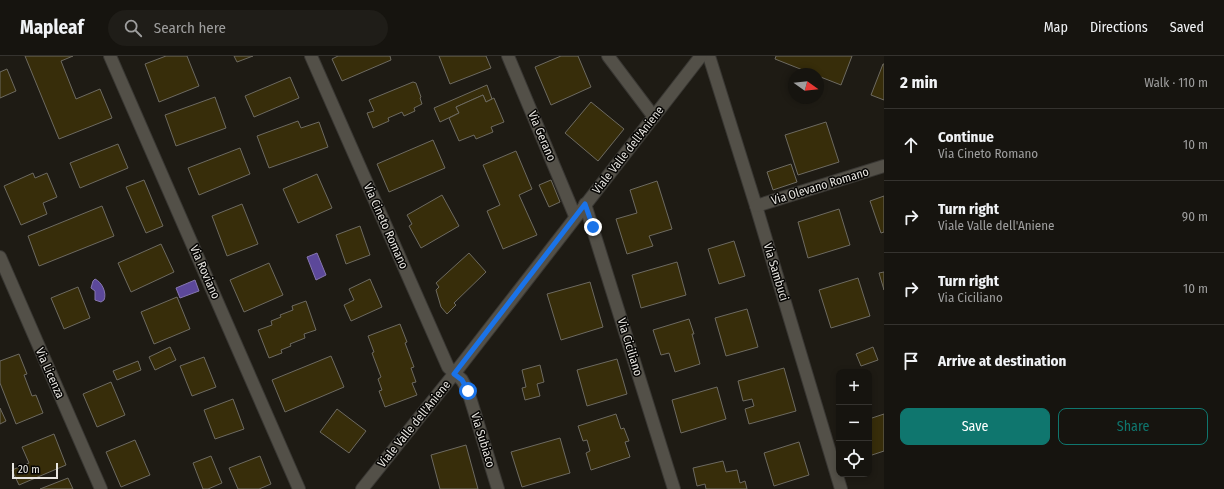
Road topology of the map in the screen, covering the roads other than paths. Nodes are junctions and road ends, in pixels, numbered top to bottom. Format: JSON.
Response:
{"nodes":[{"id":1,"x":110,"y":56,"type":"edge"},
{"id":2,"x":311,"y":56,"type":"edge"},
{"id":3,"x":508,"y":56,"type":"edge"},
{"id":4,"x":608,"y":56,"type":"edge"},
{"id":5,"x":701,"y":56,"type":"edge"},
{"id":6,"x":709,"y":56,"type":"edge"},
{"id":7,"x":654,"y":117,"type":"junction"},
{"id":8,"x":884,"y":166,"type":"edge"},
{"id":9,"x":585,"y":204,"type":"junction"},
{"id":10,"x":756,"y":206,"type":"junction"},
{"id":11,"x":576,"y":216,"type":"junction"},
{"id":12,"x":0,"y":257,"type":"edge"},
{"id":13,"x":454,"y":374,"type":"junction"},
{"id":14,"x":468,"y":391,"type":"joint"},
{"id":15,"x":101,"y":489,"type":"edge"},
{"id":16,"x":299,"y":489,"type":"edge"},
{"id":17,"x":362,"y":489,"type":"edge"},
{"id":18,"x":498,"y":489,"type":"edge"},
{"id":19,"x":674,"y":489,"type":"edge"},
{"id":20,"x":841,"y":489,"type":"edge"}],
"edges":[{"from":1,"to":16,"type":"street","name":"Via Roviano"},
{"from":2,"to":13,"type":"street","name":"Via Cineto Romano"},
{"from":3,"to":11,"type":"street","name":"Via Gerano"},
{"from":4,"to":7,"type":"street"},
{"from":5,"to":7,"type":"street","name":"Viale Valle dell'Aniene"},
{"from":6,"to":10,"type":"street","name":"Via Sambuci"},
{"from":7,"to":9,"type":"street","name":"Viale Valle dell'Aniene"},
{"from":8,"to":10,"type":"street","name":"Via Olevano Romano"},
{"from":9,"to":11,"type":"street","name":"Viale Valle dell'Aniene"},
{"from":9,"to":19,"type":"street","name":"Via Ciciliano"},
{"from":10,"to":20,"type":"street","name":"Via Sambuci"},
{"from":11,"to":13,"type":"street","name":"Viale Valle dell'Aniene"},
{"from":12,"to":15,"type":"street","name":"Via Licenza"},
{"from":13,"to":14,"type":"street","name":"Via Cineto Romano"},
{"from":13,"to":17,"type":"street","name":"Viale Valle dell'Aniene"},
{"from":14,"to":18,"type":"street","name":"Via Subiaco"}]}
